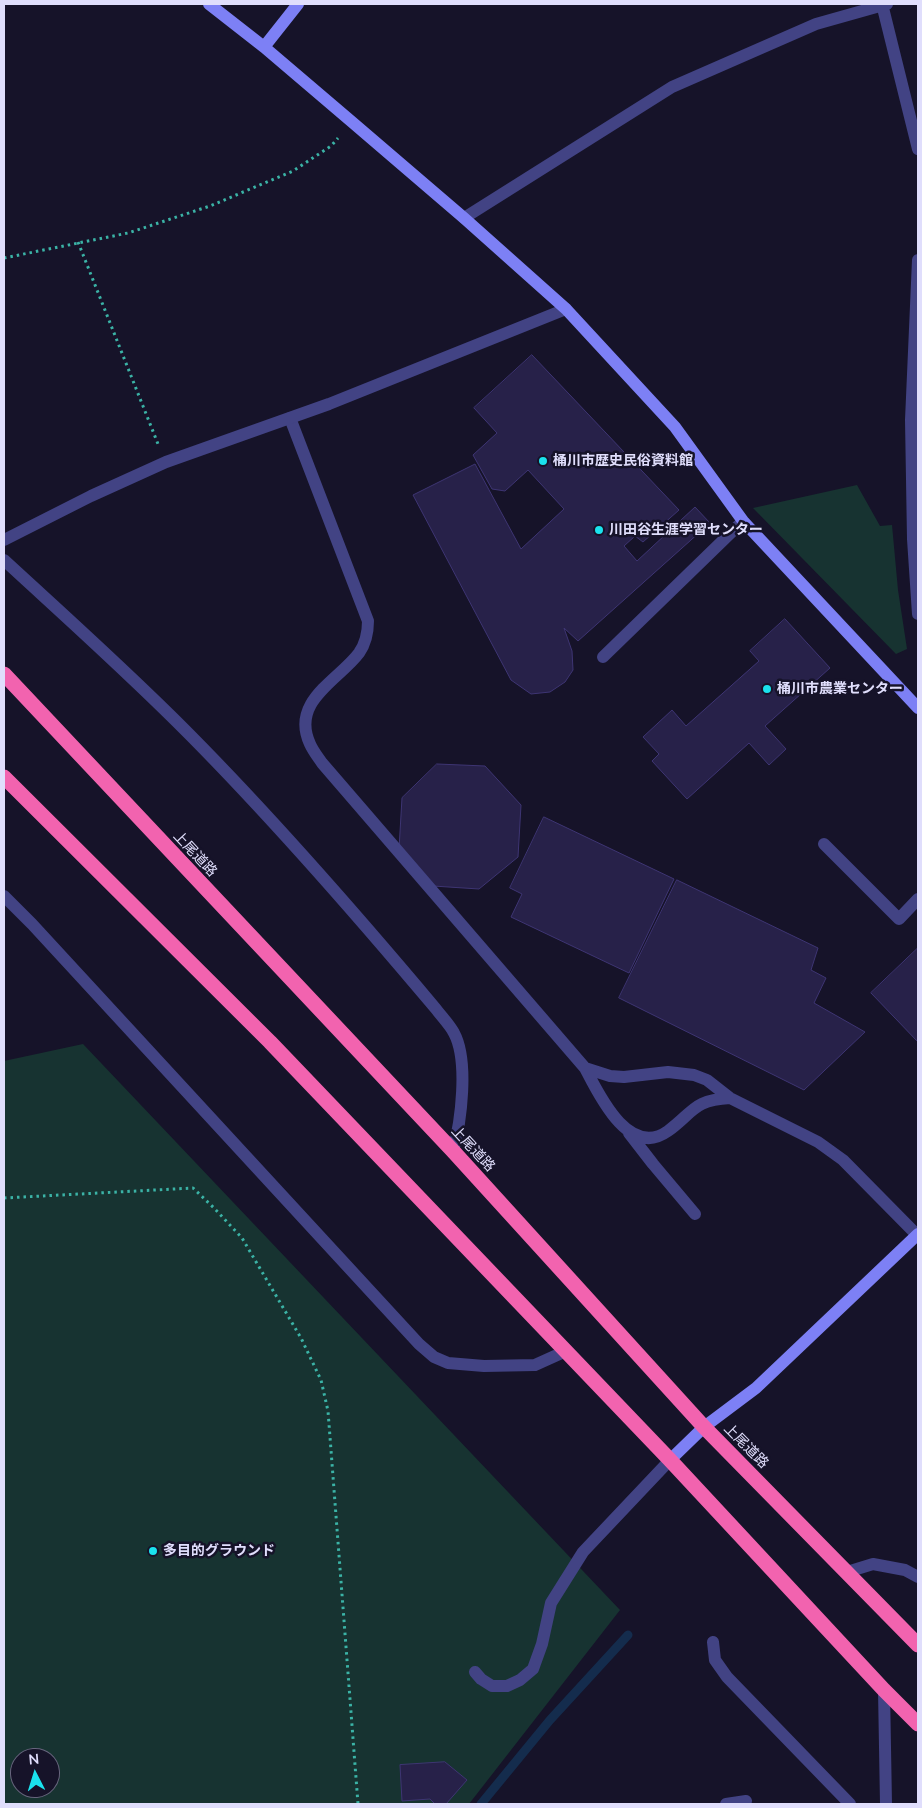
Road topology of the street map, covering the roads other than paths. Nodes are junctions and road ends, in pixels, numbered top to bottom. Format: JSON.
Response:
{"nodes":[{"id":1,"x":209,"y":4,"type":"edge"},
{"id":2,"x":298,"y":4,"type":"edge"},
{"id":3,"x":884,"y":4,"type":"edge"},
{"id":4,"x":264,"y":47,"type":"junction"},
{"id":5,"x":918,"y":149,"type":"edge"},
{"id":6,"x":464,"y":218,"type":"junction"},
{"id":7,"x":918,"y":260,"type":"edge"},
{"id":8,"x":566,"y":309,"type":"junction"},
{"id":9,"x":290,"y":418,"type":"junction"},
{"id":10,"x":743,"y":520,"type":"junction"},
{"id":11,"x":4,"y":540,"type":"edge"},
{"id":12,"x":4,"y":560,"type":"edge"},
{"id":13,"x":918,"y":614,"type":"edge"},
{"id":14,"x":602,"y":657,"type":"dead end"},
{"id":15,"x":4,"y":674,"type":"edge"},
{"id":16,"x":918,"y":704,"type":"edge"},
{"id":17,"x":4,"y":777,"type":"edge"},
{"id":18,"x":824,"y":844,"type":"dead end"},
{"id":19,"x":4,"y":896,"type":"edge"},
{"id":20,"x":918,"y":899,"type":"edge"},
{"id":21,"x":585,"y":1068,"type":"junction"},
{"id":22,"x":730,"y":1098,"type":"junction"},
{"id":23,"x":628,"y":1132,"type":"junction"},
{"id":24,"x":454,"y":1152,"type":"junction"},
{"id":25,"x":695,"y":1214,"type":"dead end"},
{"id":26,"x":917,"y":1235,"type":"edge"},
{"id":27,"x":566,"y":1351,"type":"junction"},
{"id":28,"x":704,"y":1427,"type":"junction"},
{"id":29,"x":670,"y":1460,"type":"junction"},
{"id":30,"x":847,"y":1572,"type":"junction"},
{"id":31,"x":918,"y":1577,"type":"edge"},
{"id":32,"x":713,"y":1642,"type":"dead end"},
{"id":33,"x":918,"y":1645,"type":"edge"},
{"id":34,"x":475,"y":1672,"type":"dead end"},
{"id":35,"x":884,"y":1690,"type":"junction"},
{"id":36,"x":918,"y":1724,"type":"edge"},
{"id":37,"x":746,"y":1801,"type":"dead end"},
{"id":38,"x":726,"y":1804,"type":"edge"},
{"id":39,"x":850,"y":1804,"type":"edge"},
{"id":40,"x":886,"y":1804,"type":"edge"}],
"edges":[{"from":1,"to":4,"type":"street"},
{"from":2,"to":4,"type":"street"},
{"from":3,"to":5,"type":"street"},
{"from":3,"to":6,"type":"street"},
{"from":4,"to":6,"type":"street"},
{"from":6,"to":8,"type":"street"},
{"from":7,"to":13,"type":"street"},
{"from":8,"to":9,"type":"street"},
{"from":8,"to":10,"type":"street"},
{"from":9,"to":11,"type":"street"},
{"from":9,"to":21,"type":"street"},
{"from":10,"to":14,"type":"street"},
{"from":10,"to":16,"type":"street"},
{"from":12,"to":24,"type":"street"},
{"from":15,"to":24,"type":"highway","name":"上尾道路"},
{"from":17,"to":27,"type":"highway"},
{"from":18,"to":20,"type":"street"},
{"from":19,"to":27,"type":"street"},
{"from":21,"to":22,"type":"street"},
{"from":21,"to":23,"type":"street"},
{"from":22,"to":23,"type":"street"},
{"from":22,"to":26,"type":"street"},
{"from":23,"to":25,"type":"street"},
{"from":24,"to":28,"type":"highway","name":"上尾道路"},
{"from":26,"to":28,"type":"street"},
{"from":27,"to":29,"type":"highway"},
{"from":28,"to":29,"type":"street"},
{"from":28,"to":30,"type":"highway","name":"上尾道路"},
{"from":29,"to":34,"type":"street"},
{"from":29,"to":35,"type":"highway"},
{"from":30,"to":31,"type":"street"},
{"from":30,"to":33,"type":"highway","name":"上尾道路"},
{"from":32,"to":39,"type":"street"},
{"from":35,"to":36,"type":"highway"},
{"from":35,"to":40,"type":"street"},
{"from":37,"to":38,"type":"street"}]}
